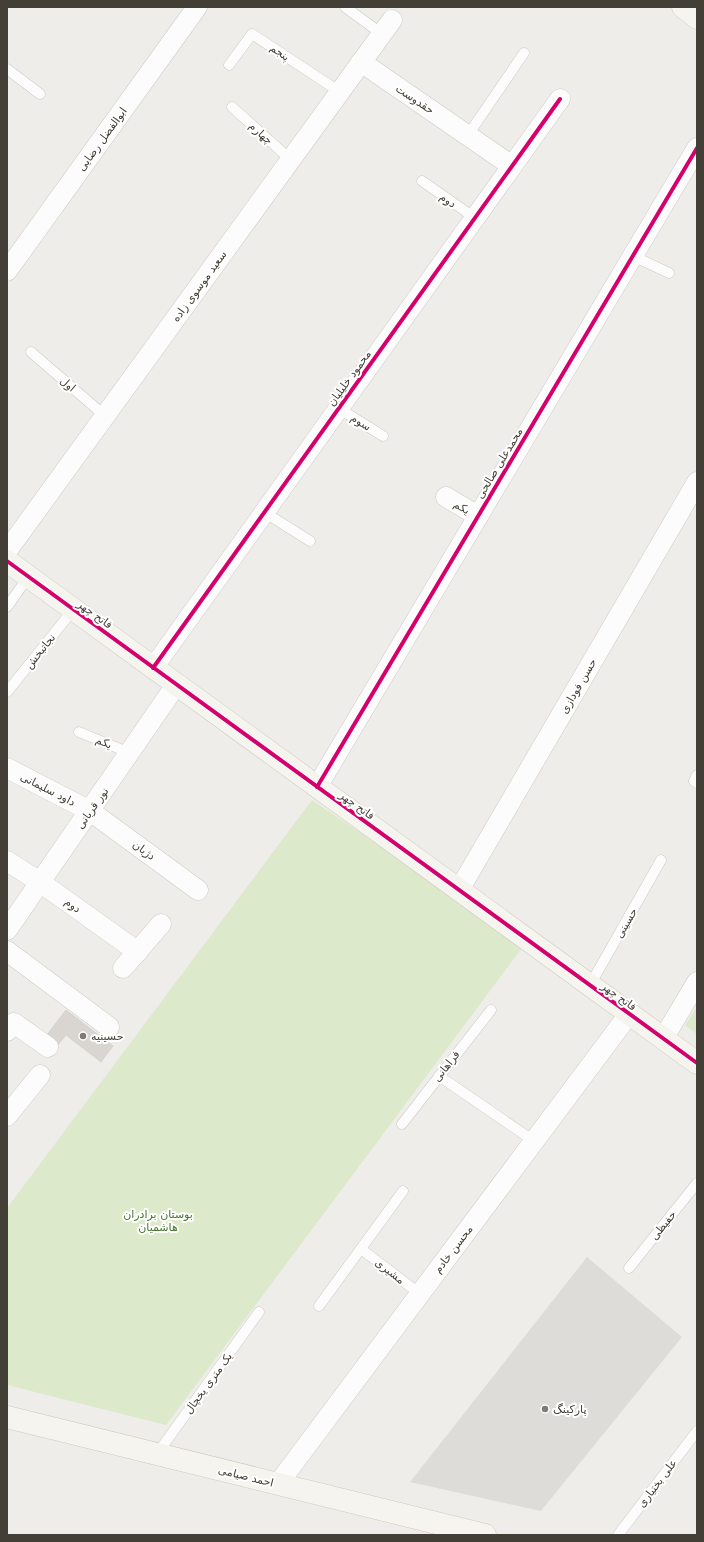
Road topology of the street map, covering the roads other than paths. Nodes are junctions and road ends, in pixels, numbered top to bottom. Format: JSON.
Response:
{"nodes":[{"id":1,"x":197,"y":7,"type":"edge"},
{"id":2,"x":345,"y":7,"type":"edge"},
{"id":3,"x":682,"y":7,"type":"edge"},
{"id":4,"x":697,"y":18,"type":"edge"},
{"id":5,"x":387,"y":27,"type":"joint"},
{"id":6,"x":524,"y":53,"type":"dead end"},
{"id":7,"x":361,"y":62,"type":"junction"},
{"id":8,"x":229,"y":65,"type":"dead end"},
{"id":9,"x":7,"y":69,"type":"edge"},
{"id":10,"x":340,"y":92,"type":"junction"},
{"id":11,"x":40,"y":94,"type":"dead end"},
{"id":12,"x":560,"y":99,"type":"dead end"},
{"id":13,"x":232,"y":107,"type":"dead end"},
{"id":14,"x":468,"y":136,"type":"junction"},
{"id":15,"x":697,"y":148,"type":"edge"},
{"id":16,"x":291,"y":160,"type":"junction"},
{"id":17,"x":512,"y":166,"type":"junction"},
{"id":18,"x":422,"y":181,"type":"dead end"},
{"id":19,"x":475,"y":218,"type":"junction"},
{"id":20,"x":633,"y":256,"type":"junction"},
{"id":21,"x":7,"y":271,"type":"edge"},
{"id":22,"x":669,"y":273,"type":"dead end"},
{"id":23,"x":31,"y":352,"type":"dead end"},
{"id":24,"x":338,"y":408,"type":"junction"},
{"id":25,"x":105,"y":416,"type":"junction"},
{"id":26,"x":384,"y":436,"type":"dead end"},
{"id":27,"x":697,"y":482,"type":"edge"},
{"id":28,"x":446,"y":498,"type":"dead end"},
{"id":29,"x":264,"y":512,"type":"junction"},
{"id":30,"x":478,"y":516,"type":"junction"},
{"id":31,"x":310,"y":541,"type":"dead end"},
{"id":32,"x":7,"y":551,"type":"edge"},
{"id":33,"x":7,"y":561,"type":"edge"},
{"id":34,"x":28,"y":577,"type":"junction"},
{"id":35,"x":7,"y":607,"type":"edge"},
{"id":36,"x":73,"y":610,"type":"junction"},
{"id":37,"x":153,"y":668,"type":"junction"},
{"id":38,"x":176,"y":684,"type":"junction"},
{"id":39,"x":7,"y":692,"type":"edge"},
{"id":40,"x":78,"y":732,"type":"dead end"},
{"id":41,"x":130,"y":753,"type":"junction"},
{"id":42,"x":7,"y":768,"type":"edge"},
{"id":43,"x":697,"y":775,"type":"edge"},
{"id":44,"x":697,"y":783,"type":"edge"},
{"id":45,"x":317,"y":787,"type":"junction"},
{"id":46,"x":90,"y":811,"type":"junction"},
{"id":47,"x":661,"y":860,"type":"dead end"},
{"id":48,"x":7,"y":861,"type":"edge"},
{"id":49,"x":40,"y":882,"type":"junction"},
{"id":50,"x":198,"y":890,"type":"dead end"},
{"id":51,"x":459,"y":890,"type":"junction"},
{"id":52,"x":161,"y":924,"type":"dead end"},
{"id":53,"x":7,"y":930,"type":"edge"},
{"id":54,"x":7,"y":951,"type":"edge"},
{"id":55,"x":138,"y":952,"type":"junction"},
{"id":56,"x":124,"y":968,"type":"dead end"},
{"id":57,"x":697,"y":982,"type":"edge"},
{"id":58,"x":590,"y":986,"type":"junction"},
{"id":59,"x":491,"y":1010,"type":"dead end"},
{"id":60,"x":629,"y":1014,"type":"junction"},
{"id":61,"x":109,"y":1027,"type":"dead end"},
{"id":62,"x":7,"y":1031,"type":"edge"},
{"id":63,"x":663,"y":1039,"type":"junction"},
{"id":64,"x":48,"y":1047,"type":"dead end"},
{"id":65,"x":697,"y":1063,"type":"edge"},
{"id":66,"x":40,"y":1075,"type":"dead end"},
{"id":67,"x":439,"y":1076,"type":"junction"},
{"id":68,"x":7,"y":1116,"type":"edge"},
{"id":69,"x":402,"y":1124,"type":"dead end"},
{"id":70,"x":534,"y":1141,"type":"junction"},
{"id":71,"x":697,"y":1183,"type":"edge"},
{"id":72,"x":403,"y":1191,"type":"dead end"},
{"id":73,"x":361,"y":1249,"type":"junction"},
{"id":74,"x":629,"y":1268,"type":"dead end"},
{"id":75,"x":420,"y":1294,"type":"junction"},
{"id":76,"x":320,"y":1306,"type":"dead end"},
{"id":77,"x":259,"y":1312,"type":"dead end"},
{"id":78,"x":7,"y":1417,"type":"edge"},
{"id":79,"x":697,"y":1431,"type":"edge"},
{"id":80,"x":157,"y":1454,"type":"junction"},
{"id":81,"x":278,"y":1484,"type":"junction"},
{"id":82,"x":485,"y":1535,"type":"edge"},
{"id":83,"x":618,"y":1535,"type":"edge"}],
"edges":[{"from":1,"to":21,"type":"street","name":"ابوالفضل رضایی"},
{"from":2,"to":5,"type":"lane"},
{"from":3,"to":4,"type":"street"},
{"from":5,"to":7,"type":"street","name":"سعید موسوی زاده"},
{"from":6,"to":14,"type":"lane"},
{"from":7,"to":10,"type":"street","name":"سعید موسوی زاده"},
{"from":7,"to":14,"type":"street","name":"حقدوست"},
{"from":8,"to":10,"type":"lane","name":"پنجم"},
{"from":9,"to":11,"type":"lane"},
{"from":10,"to":16,"type":"street","name":"سعید موسوی زاده"},
{"from":12,"to":17,"type":"street","name":"محمود خلیلیان"},
{"from":13,"to":16,"type":"lane","name":"چهارم"},
{"from":14,"to":17,"type":"street","name":"حقدوست"},
{"from":15,"to":20,"type":"street","name":"محمدعلی صالحی"},
{"from":16,"to":25,"type":"street","name":"سعید موسوی زاده"},
{"from":17,"to":19,"type":"street","name":"محمود خلیلیان"},
{"from":18,"to":19,"type":"lane","name":"دوم"},
{"from":19,"to":24,"type":"street","name":"محمود خلیلیان"},
{"from":20,"to":22,"type":"lane"},
{"from":20,"to":30,"type":"street","name":"محمدعلی صالحی"},
{"from":23,"to":25,"type":"lane","name":"اول"},
{"from":24,"to":26,"type":"lane","name":"سوم"},
{"from":24,"to":29,"type":"street","name":"محمود خلیلیان"},
{"from":25,"to":32,"type":"street","name":"سعید موسوی زاده"},
{"from":27,"to":51,"type":"street","name":"حسن فودازی"},
{"from":28,"to":30,"type":"street","name":"یکم"},
{"from":29,"to":31,"type":"lane"},
{"from":29,"to":37,"type":"street","name":"محمود خلیلیان"},
{"from":30,"to":45,"type":"street","name":"محمدعلی صالحی"},
{"from":33,"to":34,"type":"street","name":"فاتح چهر"},
{"from":34,"to":35,"type":"lane"},
{"from":34,"to":36,"type":"street","name":"فاتح چهر"},
{"from":36,"to":37,"type":"street","name":"فاتح چهر"},
{"from":36,"to":39,"type":"lane","name":"نجاتبخش"},
{"from":37,"to":38,"type":"street","name":"فاتح چهر"},
{"from":38,"to":41,"type":"street","name":"نور قربانی"},
{"from":38,"to":45,"type":"street","name":"فاتح چهر"},
{"from":40,"to":41,"type":"lane","name":"یکم"},
{"from":41,"to":46,"type":"street","name":"نور قربانی"},
{"from":42,"to":46,"type":"street","name":"داود سلیمانی"},
{"from":43,"to":44,"type":"lane"},
{"from":45,"to":51,"type":"street","name":"فاتح چهر"},
{"from":46,"to":49,"type":"street","name":"نور قربانی"},
{"from":46,"to":50,"type":"street","name":"دژبان"},
{"from":47,"to":58,"type":"lane","name":"حسینی"},
{"from":48,"to":49,"type":"street","name":"دوم"},
{"from":49,"to":53,"type":"street","name":"نور قربانی"},
{"from":49,"to":55,"type":"street","name":"دوم"},
{"from":51,"to":58,"type":"street","name":"فاتح چهر"},
{"from":52,"to":55,"type":"street"},
{"from":54,"to":61,"type":"street"},
{"from":55,"to":56,"type":"street"},
{"from":57,"to":63,"type":"street"},
{"from":58,"to":60,"type":"street","name":"فاتح چهر"},
{"from":59,"to":67,"type":"lane","name":"فراهانی"},
{"from":60,"to":63,"type":"street","name":"فاتح چهر"},
{"from":60,"to":70,"type":"street","name":"محسن خادم"},
{"from":62,"to":64,"type":"street"},
{"from":63,"to":65,"type":"street","name":"فاتح چهر"},
{"from":66,"to":68,"type":"street"},
{"from":67,"to":69,"type":"lane","name":"فراهانی"},
{"from":67,"to":70,"type":"lane"},
{"from":70,"to":75,"type":"street","name":"محسن خادم"},
{"from":71,"to":74,"type":"lane","name":"حفیظی"},
{"from":72,"to":73,"type":"lane"},
{"from":73,"to":75,"type":"lane","name":"مشیری"},
{"from":73,"to":76,"type":"lane"},
{"from":75,"to":81,"type":"street","name":"محسن خادم"},
{"from":77,"to":80,"type":"lane","name":"یک متری یخچال"},
{"from":78,"to":80,"type":"street","name":"احمد صیامی"},
{"from":79,"to":83,"type":"lane","name":"علی بختیاری"},
{"from":80,"to":81,"type":"street","name":"احمد صیامی"},
{"from":81,"to":82,"type":"street","name":"احمد صیامی"}]}
